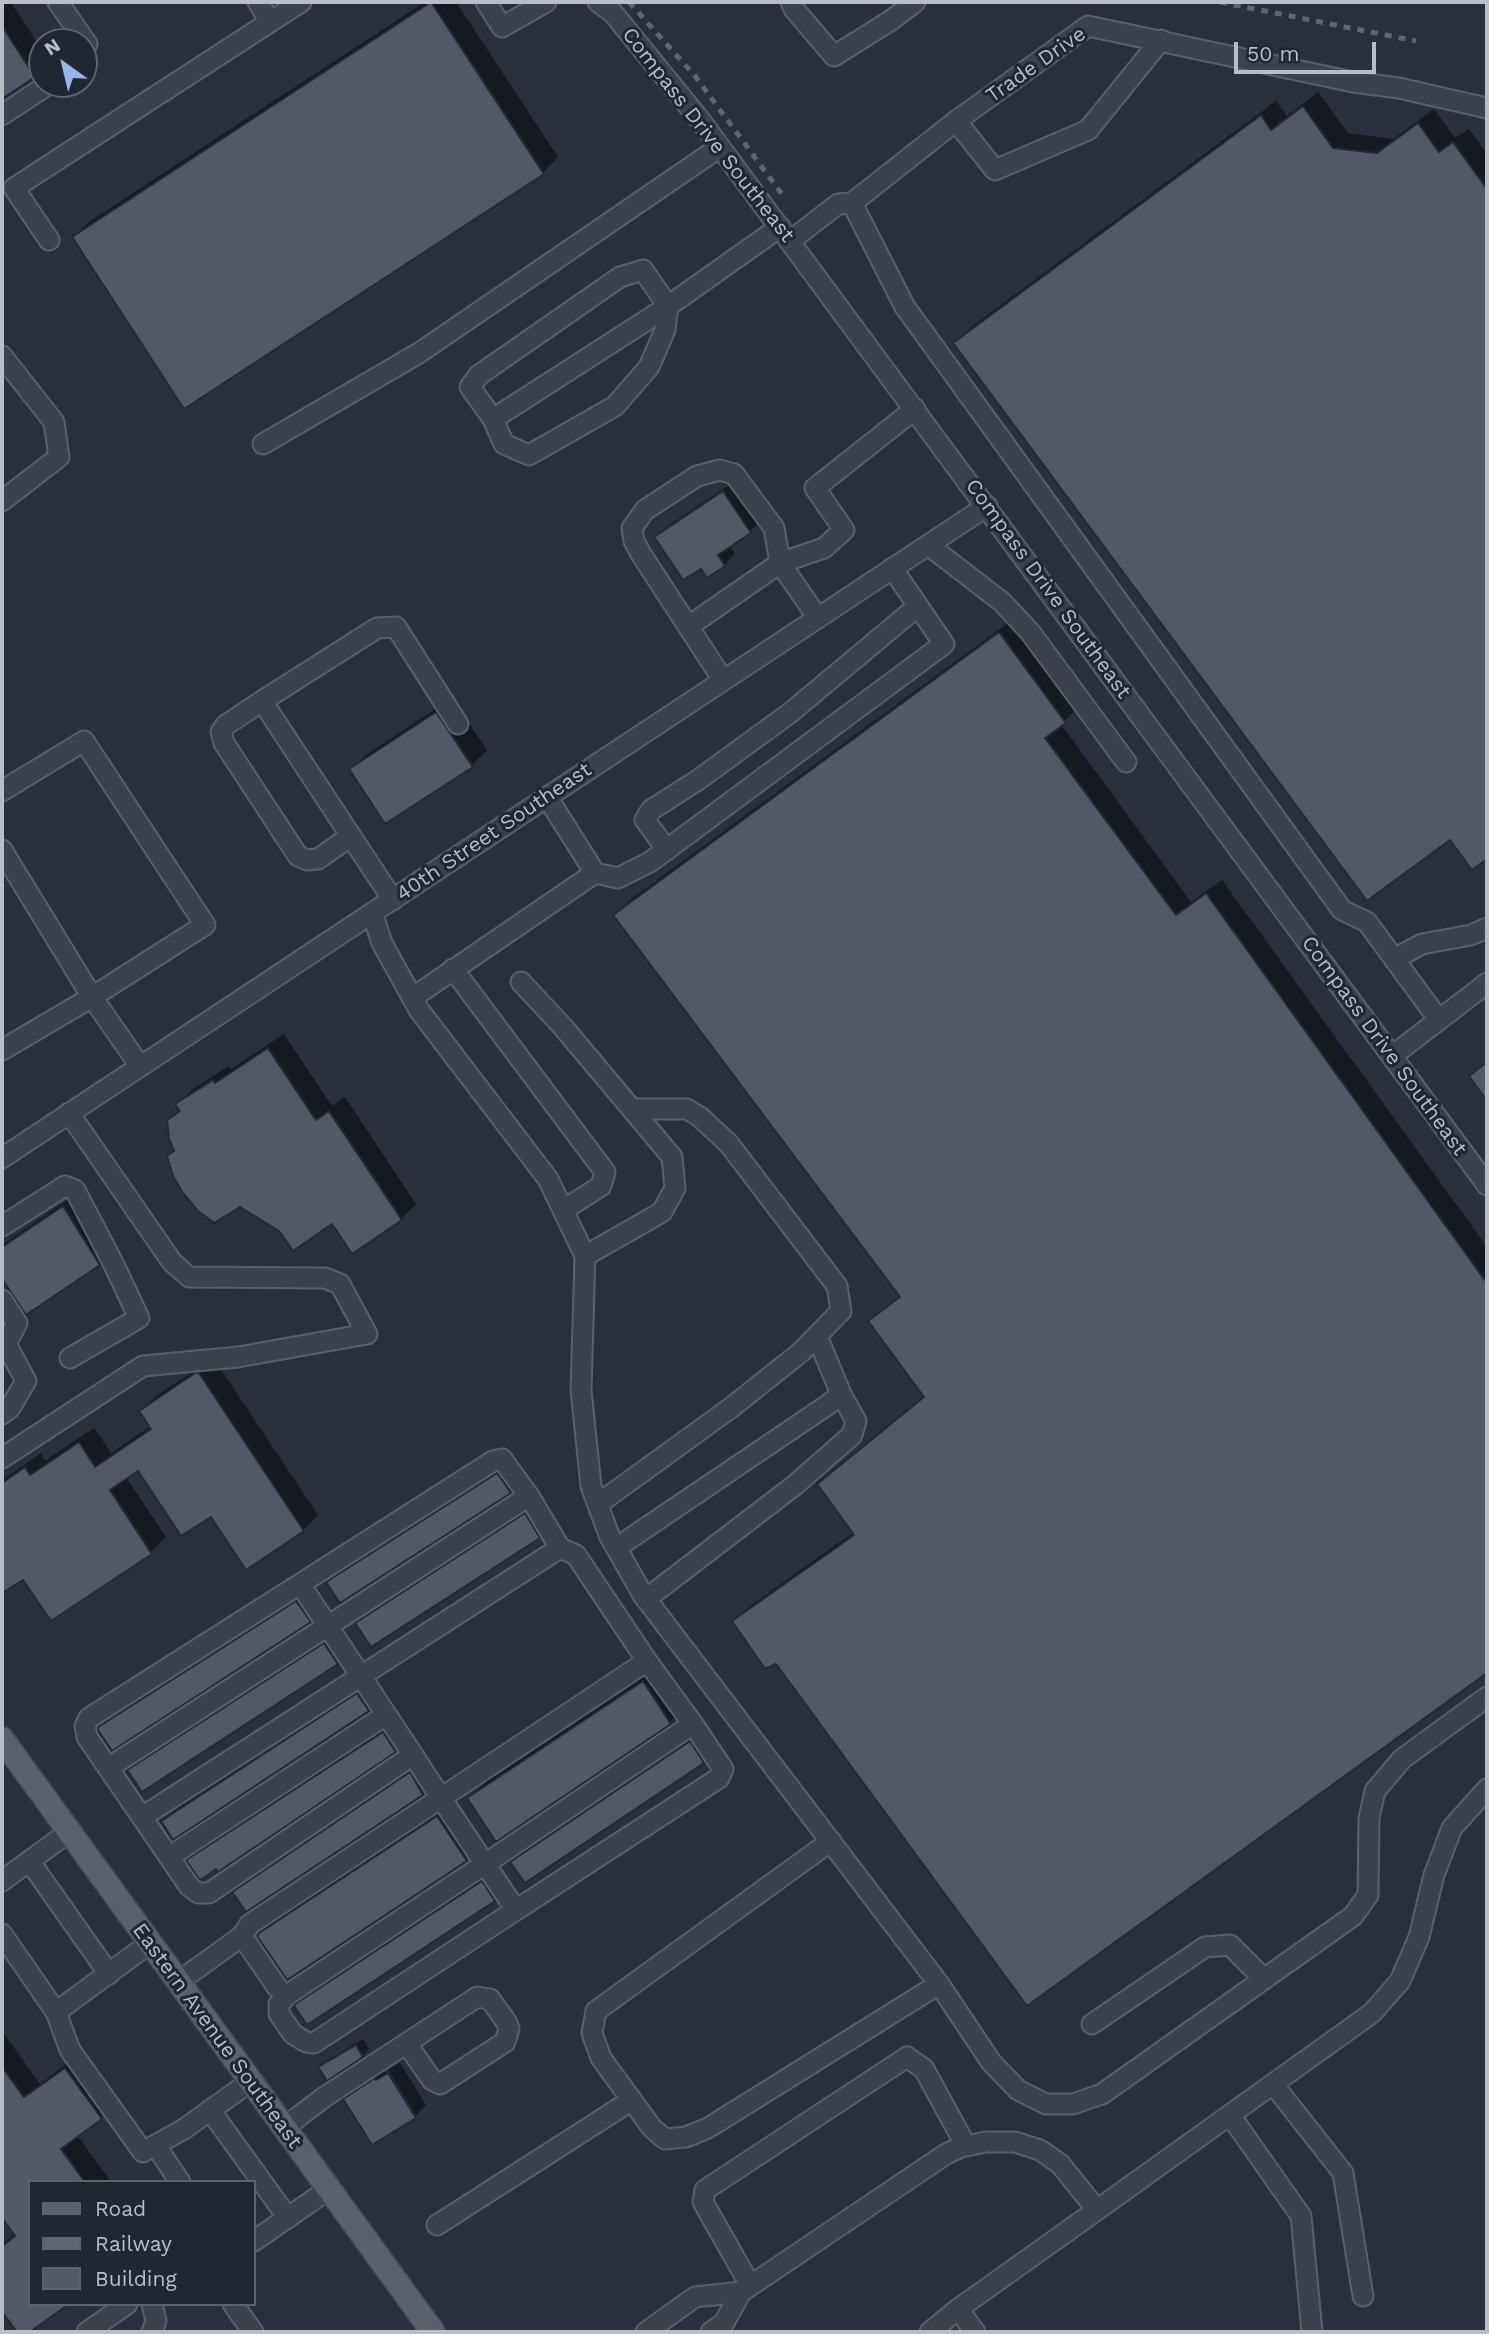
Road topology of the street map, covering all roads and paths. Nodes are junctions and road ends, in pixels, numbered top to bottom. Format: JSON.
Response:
{"nodes":[{"id":1,"x":58,"y":2,"type":"edge"},
{"id":2,"x":258,"y":2,"type":"edge"},
{"id":3,"x":301,"y":2,"type":"edge"},
{"id":4,"x":486,"y":2,"type":"edge"},
{"id":5,"x":546,"y":2,"type":"edge"},
{"id":6,"x":598,"y":2,"type":"edge"},
{"id":7,"x":791,"y":2,"type":"edge"},
{"id":8,"x":915,"y":2,"type":"edge"},
{"id":9,"x":270,"y":22,"type":"junction"},
{"id":10,"x":76,"y":28,"type":"edge"},
{"id":11,"x":1161,"y":40,"type":"junction"},
{"id":12,"x":28,"y":98,"type":"edge"},
{"id":13,"x":1487,"y":108,"type":"edge"},
{"id":14,"x":2,"y":115,"type":"edge"},
{"id":15,"x":956,"y":121,"type":"junction"},
{"id":16,"x":720,"y":146,"type":"junction"},
{"id":17,"x":852,"y":203,"type":"junction"},
{"id":18,"x":785,"y":234,"type":"junction"},
{"id":19,"x":49,"y":240,"type":"dead end"},
{"id":20,"x":668,"y":306,"type":"junction"},
{"id":21,"x":2,"y":356,"type":"edge"},
{"id":22,"x":915,"y":409,"type":"junction"},
{"id":23,"x":493,"y":419,"type":"junction"},
{"id":24,"x":263,"y":444,"type":"dead end"},
{"id":25,"x":2,"y":501,"type":"edge"},
{"id":26,"x":987,"y":506,"type":"junction"},
{"id":27,"x":928,"y":545,"type":"junction"},
{"id":28,"x":780,"y":563,"type":"junction"},
{"id":29,"x":892,"y":568,"type":"junction"},
{"id":30,"x":918,"y":606,"type":"junction"},
{"id":31,"x":818,"y":618,"type":"junction"},
{"id":32,"x":689,"y":626,"type":"junction"},
{"id":33,"x":723,"y":680,"type":"junction"},
{"id":34,"x":262,"y":701,"type":"junction"},
{"id":35,"x":458,"y":724,"type":"dead end"},
{"id":36,"x":1126,"y":762,"type":"dead end"},
{"id":37,"x":2,"y":791,"type":"edge"},
{"id":38,"x":547,"y":797,"type":"junction"},
{"id":39,"x":351,"y":836,"type":"junction"},
{"id":40,"x":2,"y":850,"type":"edge"},
{"id":41,"x":667,"y":850,"type":"junction"},
{"id":42,"x":595,"y":873,"type":"junction"},
{"id":43,"x":393,"y":900,"type":"junction"},
{"id":44,"x":372,"y":913,"type":"junction"},
{"id":45,"x":1487,"y":928,"type":"edge"},
{"id":46,"x":1394,"y":959,"type":"junction"},
{"id":47,"x":453,"y":969,"type":"junction"},
{"id":48,"x":521,"y":982,"type":"dead end"},
{"id":49,"x":1487,"y":983,"type":"edge"},
{"id":50,"x":92,"y":997,"type":"junction"},
{"id":51,"x":412,"y":998,"type":"junction"},
{"id":52,"x":1439,"y":1020,"type":"junction"},
{"id":53,"x":2,"y":1051,"type":"edge"},
{"id":54,"x":1392,"y":1056,"type":"junction"},
{"id":55,"x":140,"y":1066,"type":"junction"},
{"id":56,"x":632,"y":1109,"type":"junction"},
{"id":57,"x":69,"y":1113,"type":"junction"},
{"id":58,"x":2,"y":1157,"type":"edge"},
{"id":59,"x":1487,"y":1185,"type":"edge"},
{"id":60,"x":563,"y":1210,"type":"junction"},
{"id":61,"x":2,"y":1226,"type":"edge"},
{"id":62,"x":585,"y":1256,"type":"junction"},
{"id":63,"x":2,"y":1300,"type":"edge"},
{"id":64,"x":817,"y":1336,"type":"junction"},
{"id":65,"x":4,"y":1345,"type":"edge"},
{"id":66,"x":70,"y":1357,"type":"dead end"},
{"id":67,"x":841,"y":1394,"type":"junction"},
{"id":68,"x":2,"y":1414,"type":"edge"},
{"id":69,"x":2,"y":1458,"type":"edge"},
{"id":70,"x":529,"y":1496,"type":"junction"},
{"id":71,"x":598,"y":1504,"type":"junction"},
{"id":72,"x":560,"y":1548,"type":"junction"},
{"id":73,"x":616,"y":1548,"type":"junction"},
{"id":74,"x":300,"y":1584,"type":"junction"},
{"id":75,"x":646,"y":1599,"type":"junction"},
{"id":76,"x":328,"y":1626,"type":"junction"},
{"id":77,"x":647,"y":1661,"type":"junction"},
{"id":78,"x":360,"y":1675,"type":"junction"},
{"id":79,"x":1487,"y":1697,"type":"edge"},
{"id":80,"x":386,"y":1715,"type":"junction"},
{"id":81,"x":693,"y":1724,"type":"junction"},
{"id":82,"x":2,"y":1740,"type":"edge"},
{"id":83,"x":413,"y":1755,"type":"junction"},
{"id":84,"x":108,"y":1768,"type":"junction"},
{"id":85,"x":1487,"y":1789,"type":"edge"},
{"id":86,"x":441,"y":1798,"type":"junction"},
{"id":87,"x":142,"y":1817,"type":"junction"},
{"id":88,"x":69,"y":1832,"type":"junction"},
{"id":89,"x":831,"y":1841,"type":"junction"},
{"id":90,"x":169,"y":1857,"type":"junction"},
{"id":91,"x":30,"y":1862,"type":"junction"},
{"id":92,"x":485,"y":1864,"type":"junction"},
{"id":93,"x":2,"y":1881,"type":"edge"},
{"id":94,"x":516,"y":1910,"type":"junction"},
{"id":95,"x":2,"y":1934,"type":"edge"},
{"id":96,"x":242,"y":1936,"type":"junction"},
{"id":97,"x":150,"y":1943,"type":"junction"},
{"id":98,"x":109,"y":1974,"type":"junction"},
{"id":99,"x":1264,"y":1979,"type":"junction"},
{"id":100,"x":178,"y":1982,"type":"junction"},
{"id":101,"x":939,"y":1984,"type":"junction"},
{"id":102,"x":277,"y":1987,"type":"dead end"},
{"id":103,"x":56,"y":2012,"type":"junction"},
{"id":104,"x":1092,"y":2024,"type":"dead end"},
{"id":105,"x":407,"y":2044,"type":"junction"},
{"id":106,"x":251,"y":2081,"type":"junction"},
{"id":107,"x":1273,"y":2084,"type":"junction"},
{"id":108,"x":632,"y":2100,"type":"junction"},
{"id":109,"x":210,"y":2110,"type":"junction"},
{"id":110,"x":1230,"y":2115,"type":"junction"},
{"id":111,"x":285,"y":2127,"type":"junction"},
{"id":112,"x":156,"y":2146,"type":"junction"},
{"id":113,"x":966,"y":2146,"type":"junction"},
{"id":114,"x":179,"y":2180,"type":"edge"},
{"id":115,"x":329,"y":2189,"type":"junction"},
{"id":116,"x":1097,"y":2210,"type":"junction"},
{"id":117,"x":288,"y":2218,"type":"junction"},
{"id":118,"x":437,"y":2225,"type":"dead end"},
{"id":119,"x":256,"y":2240,"type":"edge"},
{"id":120,"x":746,"y":2288,"type":"junction"},
{"id":121,"x":1363,"y":2296,"type":"dead end"},
{"id":122,"x":124,"y":2306,"type":"edge"},
{"id":123,"x":152,"y":2306,"type":"edge"},
{"id":124,"x":234,"y":2306,"type":"edge"},
{"id":125,"x":958,"y":2309,"type":"junction"},
{"id":126,"x":86,"y":2332,"type":"edge"},
{"id":127,"x":152,"y":2332,"type":"edge"},
{"id":128,"x":253,"y":2332,"type":"edge"},
{"id":129,"x":433,"y":2332,"type":"edge"},
{"id":130,"x":646,"y":2332,"type":"edge"},
{"id":131,"x":711,"y":2332,"type":"edge"},
{"id":132,"x":930,"y":2332,"type":"edge"},
{"id":133,"x":975,"y":2332,"type":"edge"},
{"id":134,"x":1312,"y":2332,"type":"edge"}],
"edges":[{"from":1,"to":10,"type":"street"},
{"from":2,"to":9,"type":"street"},
{"from":3,"to":9,"type":"street"},
{"from":4,"to":5,"type":"street"},
{"from":6,"to":16,"type":"street","name":"Compass Drive Southeast"},
{"from":7,"to":8,"type":"street"},
{"from":9,"to":19,"type":"street"},
{"from":11,"to":13,"type":"street","name":"Trade Drive"},
{"from":11,"to":15,"type":"street","name":"Trade Drive"},
{"from":11,"to":15,"type":"street"},
{"from":12,"to":14,"type":"street"},
{"from":15,"to":17,"type":"street","name":"Trade Drive"},
{"from":16,"to":18,"type":"street","name":"Compass Drive Southeast"},
{"from":16,"to":24,"type":"street"},
{"from":17,"to":18,"type":"street","name":"Trade Drive"},
{"from":17,"to":46,"type":"street"},
{"from":18,"to":20,"type":"street","name":"Trade Drive"},
{"from":18,"to":22,"type":"street","name":"Compass Drive Southeast"},
{"from":20,"to":23,"type":"street","name":"Trade Drive"},
{"from":20,"to":23,"type":"street"},
{"from":20,"to":23,"type":"street"},
{"from":21,"to":25,"type":"street"},
{"from":22,"to":26,"type":"street","name":"Compass Drive Southeast"},
{"from":22,"to":28,"type":"street"},
{"from":26,"to":27,"type":"street","name":"40th Street Southeast"},
{"from":26,"to":54,"type":"street","name":"Compass Drive Southeast"},
{"from":27,"to":29,"type":"street","name":"40th Street Southeast"},
{"from":27,"to":36,"type":"street"},
{"from":28,"to":31,"type":"street"},
{"from":28,"to":32,"type":"street"},
{"from":28,"to":32,"type":"street"},
{"from":29,"to":30,"type":"street"},
{"from":29,"to":31,"type":"street","name":"40th Street Southeast"},
{"from":30,"to":41,"type":"street"},
{"from":30,"to":41,"type":"street"},
{"from":31,"to":33,"type":"street","name":"40th Street Southeast"},
{"from":32,"to":33,"type":"street"},
{"from":33,"to":38,"type":"street","name":"40th Street Southeast"},
{"from":34,"to":35,"type":"street"},
{"from":34,"to":39,"type":"street"},
{"from":34,"to":39,"type":"street"},
{"from":37,"to":50,"type":"street"},
{"from":38,"to":42,"type":"street"},
{"from":38,"to":43,"type":"street","name":"40th Street Southeast"},
{"from":39,"to":43,"type":"street"},
{"from":40,"to":50,"type":"street"},
{"from":41,"to":42,"type":"street"},
{"from":42,"to":47,"type":"street"},
{"from":43,"to":44,"type":"street","name":"40th Street Southeast"},
{"from":44,"to":51,"type":"street"},
{"from":44,"to":55,"type":"street","name":"40th Street Southeast"},
{"from":45,"to":46,"type":"street"},
{"from":46,"to":52,"type":"street"},
{"from":47,"to":51,"type":"street"},
{"from":47,"to":60,"type":"street"},
{"from":48,"to":56,"type":"street"},
{"from":49,"to":52,"type":"street"},
{"from":50,"to":53,"type":"street"},
{"from":50,"to":55,"type":"street"},
{"from":51,"to":60,"type":"street"},
{"from":52,"to":54,"type":"street"},
{"from":54,"to":59,"type":"street","name":"Compass Drive Southeast"},
{"from":55,"to":57,"type":"street","name":"40th Street Southeast"},
{"from":56,"to":62,"type":"street"},
{"from":56,"to":64,"type":"street"},
{"from":57,"to":58,"type":"street","name":"40th Street Southeast"},
{"from":57,"to":69,"type":"street"},
{"from":60,"to":62,"type":"street"},
{"from":61,"to":66,"type":"street"},
{"from":62,"to":71,"type":"street"},
{"from":63,"to":65,"type":"street"},
{"from":64,"to":67,"type":"street"},
{"from":64,"to":71,"type":"street"},
{"from":65,"to":68,"type":"street"},
{"from":67,"to":73,"type":"street"},
{"from":67,"to":75,"type":"street"},
{"from":70,"to":72,"type":"street"},
{"from":70,"to":74,"type":"street"},
{"from":70,"to":76,"type":"street"},
{"from":71,"to":73,"type":"street"},
{"from":72,"to":77,"type":"street"},
{"from":72,"to":78,"type":"street"},
{"from":73,"to":75,"type":"street"},
{"from":74,"to":76,"type":"street"},
{"from":74,"to":84,"type":"street"},
{"from":75,"to":89,"type":"street"},
{"from":76,"to":78,"type":"street"},
{"from":76,"to":84,"type":"street"},
{"from":77,"to":81,"type":"street"},
{"from":77,"to":86,"type":"street"},
{"from":78,"to":80,"type":"street"},
{"from":78,"to":87,"type":"street"},
{"from":79,"to":99,"type":"street"},
{"from":80,"to":83,"type":"street"},
{"from":80,"to":90,"type":"street"},
{"from":81,"to":92,"type":"street"},
{"from":81,"to":94,"type":"street"},
{"from":82,"to":88,"type":"main road","name":"Eastern Avenue Southeast"},
{"from":83,"to":86,"type":"street"},
{"from":83,"to":90,"type":"street"},
{"from":84,"to":87,"type":"street"},
{"from":85,"to":107,"type":"street"},
{"from":86,"to":92,"type":"street"},
{"from":86,"to":96,"type":"street"},
{"from":87,"to":90,"type":"street"},
{"from":88,"to":91,"type":"street"},
{"from":88,"to":97,"type":"main road","name":"Eastern Avenue Southeast"},
{"from":89,"to":101,"type":"street"},
{"from":89,"to":108,"type":"street"},
{"from":91,"to":93,"type":"street"},
{"from":91,"to":98,"type":"street"},
{"from":92,"to":94,"type":"street"},
{"from":92,"to":94,"type":"street"},
{"from":95,"to":103,"type":"street"},
{"from":96,"to":100,"type":"street"},
{"from":96,"to":102,"type":"street"},
{"from":97,"to":98,"type":"street"},
{"from":97,"to":100,"type":"main road","name":"Eastern Avenue Southeast"},
{"from":98,"to":103,"type":"street"},
{"from":99,"to":101,"type":"street"},
{"from":99,"to":104,"type":"street"},
{"from":100,"to":106,"type":"main road","name":"Eastern Avenue Southeast"},
{"from":101,"to":108,"type":"street"},
{"from":103,"to":112,"type":"street"},
{"from":105,"to":105,"type":"street"},
{"from":105,"to":111,"type":"street"},
{"from":106,"to":109,"type":"street"},
{"from":106,"to":111,"type":"main road","name":"Eastern Avenue Southeast"},
{"from":107,"to":110,"type":"street"},
{"from":107,"to":121,"type":"street"},
{"from":108,"to":118,"type":"street"},
{"from":109,"to":112,"type":"street"},
{"from":109,"to":117,"type":"street"},
{"from":110,"to":116,"type":"street"},
{"from":110,"to":134,"type":"street"},
{"from":111,"to":115,"type":"main road","name":"Eastern Avenue Southeast"},
{"from":112,"to":114,"type":"street"},
{"from":113,"to":116,"type":"street"},
{"from":113,"to":120,"type":"street"},
{"from":113,"to":120,"type":"street"},
{"from":115,"to":117,"type":"street"},
{"from":115,"to":129,"type":"main road","name":"Eastern Avenue Southeast"},
{"from":116,"to":125,"type":"street"},
{"from":117,"to":119,"type":"street"},
{"from":120,"to":130,"type":"street"},
{"from":120,"to":131,"type":"street"},
{"from":122,"to":126,"type":"street"},
{"from":123,"to":127,"type":"street"},
{"from":124,"to":128,"type":"street"},
{"from":125,"to":132,"type":"street"},
{"from":125,"to":133,"type":"street"}]}
